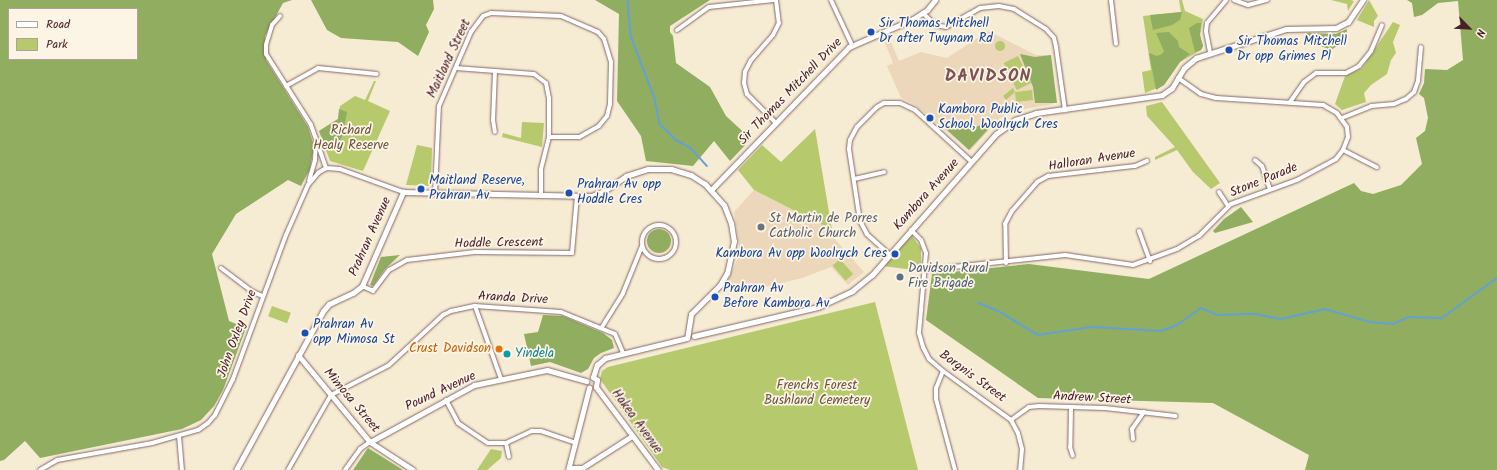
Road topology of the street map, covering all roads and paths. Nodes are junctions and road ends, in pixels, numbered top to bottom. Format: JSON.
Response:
{"nodes":[{"id":1,"x":775,"y":0,"type":"edge"},
{"id":2,"x":831,"y":0,"type":"edge"},
{"id":3,"x":935,"y":0,"type":"edge"},
{"id":4,"x":1111,"y":0,"type":"edge"},
{"id":5,"x":1226,"y":0,"type":"edge"},
{"id":6,"x":1234,"y":0,"type":"edge"},
{"id":7,"x":1267,"y":0,"type":"edge"},
{"id":8,"x":1362,"y":0,"type":"edge"},
{"id":9,"x":923,"y":13,"type":"junction"},
{"id":10,"x":280,"y":16,"type":"dead end"},
{"id":11,"x":1382,"y":25,"type":"dead end"},
{"id":12,"x":677,"y":30,"type":"dead end"},
{"id":13,"x":852,"y":44,"type":"junction"},
{"id":14,"x":1116,"y":44,"type":"dead end"},
{"id":15,"x":1421,"y":47,"type":"dead end"},
{"id":16,"x":1210,"y":52,"type":"junction"},
{"id":17,"x":456,"y":68,"type":"junction"},
{"id":18,"x":495,"y":71,"type":"junction"},
{"id":19,"x":377,"y":74,"type":"dead end"},
{"id":20,"x":1178,"y":78,"type":"junction"},
{"id":21,"x":286,"y":86,"type":"junction"},
{"id":22,"x":1290,"y":102,"type":"junction"},
{"id":23,"x":1065,"y":110,"type":"junction"},
{"id":24,"x":1342,"y":118,"type":"junction"},
{"id":25,"x":776,"y":123,"type":"junction"},
{"id":26,"x":495,"y":132,"type":"dead end"},
{"id":27,"x":316,"y":136,"type":"junction"},
{"id":28,"x":549,"y":137,"type":"junction"},
{"id":29,"x":1344,"y":150,"type":"junction"},
{"id":30,"x":1256,"y":160,"type":"dead end"},
{"id":31,"x":1147,"y":161,"type":"dead end"},
{"id":32,"x":972,"y":162,"type":"junction"},
{"id":33,"x":1377,"y":167,"type":"dead end"},
{"id":34,"x":326,"y":168,"type":"junction"},
{"id":35,"x":884,"y":172,"type":"dead end"},
{"id":36,"x":854,"y":179,"type":"junction"},
{"id":37,"x":308,"y":185,"type":"junction"},
{"id":38,"x":1270,"y":189,"type":"junction"},
{"id":39,"x":712,"y":190,"type":"junction"},
{"id":40,"x":403,"y":192,"type":"junction"},
{"id":41,"x":435,"y":192,"type":"junction"},
{"id":42,"x":1219,"y":192,"type":"dead end"},
{"id":43,"x":541,"y":195,"type":"junction"},
{"id":44,"x":577,"y":196,"type":"junction"},
{"id":45,"x":1228,"y":206,"type":"junction"},
{"id":46,"x":911,"y":230,"type":"junction"},
{"id":47,"x":1138,"y":231,"type":"dead end"},
{"id":48,"x":642,"y":246,"type":"junction"},
{"id":49,"x":889,"y":254,"type":"junction"},
{"id":50,"x":1150,"y":260,"type":"junction"},
{"id":51,"x":1006,"y":263,"type":"junction"},
{"id":52,"x":221,"y":268,"type":"dead end"},
{"id":53,"x":925,"y":270,"type":"junction"},
{"id":54,"x":362,"y":286,"type":"junction"},
{"id":55,"x":262,"y":296,"type":"junction"},
{"id":56,"x":475,"y":306,"type":"junction"},
{"id":57,"x":602,"y":327,"type":"junction"},
{"id":58,"x":688,"y":335,"type":"junction"},
{"id":59,"x":623,"y":353,"type":"junction"},
{"id":60,"x":298,"y":355,"type":"junction"},
{"id":61,"x":943,"y":371,"type":"junction"},
{"id":62,"x":593,"y":377,"type":"junction"},
{"id":63,"x":501,"y":379,"type":"junction"},
{"id":64,"x":586,"y":381,"type":"junction"},
{"id":65,"x":596,"y":386,"type":"junction"},
{"id":66,"x":590,"y":388,"type":"junction"},
{"id":67,"x":331,"y":394,"type":"junction"},
{"id":68,"x":446,"y":400,"type":"junction"},
{"id":69,"x":1071,"y":408,"type":"junction"},
{"id":70,"x":1144,"y":412,"type":"junction"},
{"id":71,"x":1176,"y":416,"type":"dead end"},
{"id":72,"x":1011,"y":420,"type":"junction"},
{"id":73,"x":179,"y":436,"type":"junction"},
{"id":74,"x":632,"y":436,"type":"junction"},
{"id":75,"x":1133,"y":439,"type":"dead end"},
{"id":76,"x":370,"y":442,"type":"junction"},
{"id":77,"x":506,"y":443,"type":"junction"},
{"id":78,"x":575,"y":443,"type":"junction"},
{"id":79,"x":1073,"y":456,"type":"dead end"},
{"id":80,"x":509,"y":457,"type":"dead end"},
{"id":81,"x":569,"y":469,"type":"edge"},
{"id":82,"x":40,"y":470,"type":"edge"},
{"id":83,"x":182,"y":470,"type":"edge"},
{"id":84,"x":236,"y":470,"type":"edge"},
{"id":85,"x":288,"y":470,"type":"edge"},
{"id":86,"x":345,"y":470,"type":"edge"},
{"id":87,"x":413,"y":470,"type":"edge"},
{"id":88,"x":658,"y":470,"type":"edge"},
{"id":89,"x":955,"y":470,"type":"edge"},
{"id":90,"x":1020,"y":470,"type":"edge"}],
"edges":[{"from":1,"to":12,"type":"street"},
{"from":1,"to":25,"type":"street"},
{"from":2,"to":13,"type":"street"},
{"from":3,"to":9,"type":"street","name":"Sir Thomas Mitchell Drive"},
{"from":4,"to":14,"type":"street"},
{"from":5,"to":16,"type":"street"},
{"from":6,"to":7,"type":"street"},
{"from":8,"to":16,"type":"street"},
{"from":9,"to":13,"type":"street","name":"Sir Thomas Mitchell Drive"},
{"from":9,"to":23,"type":"street"},
{"from":10,"to":21,"type":"street"},
{"from":11,"to":22,"type":"street"},
{"from":13,"to":25,"type":"street","name":"Sir Thomas Mitchell Drive"},
{"from":15,"to":24,"type":"street"},
{"from":16,"to":20,"type":"street"},
{"from":17,"to":18,"type":"street"},
{"from":17,"to":28,"type":"street","name":"Maitland Street"},
{"from":17,"to":41,"type":"street","name":"Maitland Street"},
{"from":18,"to":26,"type":"street"},
{"from":18,"to":28,"type":"street"},
{"from":19,"to":21,"type":"street"},
{"from":20,"to":22,"type":"street"},
{"from":20,"to":23,"type":"street","name":"Kambora Avenue"},
{"from":21,"to":27,"type":"street"},
{"from":22,"to":24,"type":"street"},
{"from":23,"to":32,"type":"street","name":"Kambora Avenue"},
{"from":24,"to":29,"type":"street"},
{"from":25,"to":39,"type":"street","name":"Sir Thomas Mitchell Drive"},
{"from":27,"to":34,"type":"street"},
{"from":27,"to":37,"type":"street"},
{"from":28,"to":43,"type":"street"},
{"from":29,"to":33,"type":"street"},
{"from":29,"to":38,"type":"street","name":"Stone Parade"},
{"from":30,"to":38,"type":"street"},
{"from":31,"to":51,"type":"street","name":"Halloran Avenue"},
{"from":32,"to":36,"type":"street"},
{"from":32,"to":46,"type":"street","name":"Kambora Avenue"},
{"from":34,"to":37,"type":"street","name":"John Oxley Drive"},
{"from":34,"to":40,"type":"street"},
{"from":35,"to":36,"type":"street"},
{"from":36,"to":49,"type":"street"},
{"from":37,"to":55,"type":"street","name":"John Oxley Drive"},
{"from":38,"to":45,"type":"street","name":"Stone Parade"},
{"from":39,"to":44,"type":"street","name":"Prahran Avenue"},
{"from":39,"to":58,"type":"street","name":"Prahran Avenue"},
{"from":40,"to":41,"type":"street","name":"Prahran Avenue"},
{"from":40,"to":54,"type":"street","name":"Prahran Avenue"},
{"from":41,"to":43,"type":"street","name":"Prahran Avenue"},
{"from":42,"to":45,"type":"street"},
{"from":43,"to":44,"type":"street","name":"Prahran Avenue"},
{"from":44,"to":54,"type":"street","name":"Hoddle Crescent"},
{"from":45,"to":50,"type":"street","name":"Stone Parade"},
{"from":46,"to":49,"type":"street","name":"Kambora Avenue"},
{"from":46,"to":53,"type":"street","name":"Borgnis Street"},
{"from":47,"to":50,"type":"street"},
{"from":48,"to":48,"type":"street"},
{"from":48,"to":57,"type":"street"},
{"from":49,"to":58,"type":"street","name":"Kambora Avenue"},
{"from":50,"to":51,"type":"street","name":"Stone Parade"},
{"from":51,"to":53,"type":"street","name":"Stone Parade"},
{"from":52,"to":55,"type":"street"},
{"from":53,"to":61,"type":"street","name":"Borgnis Street"},
{"from":54,"to":60,"type":"street","name":"Prahran Avenue"},
{"from":55,"to":73,"type":"street","name":"John Oxley Drive"},
{"from":56,"to":57,"type":"street","name":"Aranda Drive"},
{"from":56,"to":63,"type":"street"},
{"from":56,"to":67,"type":"street","name":"Aranda Drive"},
{"from":57,"to":59,"type":"street","name":"Aranda Drive"},
{"from":58,"to":59,"type":"street"},
{"from":59,"to":62,"type":"street"},
{"from":60,"to":67,"type":"street","name":"Mimosa Street"},
{"from":60,"to":84,"type":"street","name":"Prahran Avenue"},
{"from":61,"to":72,"type":"street","name":"Borgnis Street"},
{"from":61,"to":89,"type":"street"},
{"from":62,"to":64,"type":"street"},
{"from":62,"to":65,"type":"street","name":"Hakea Avenue"},
{"from":63,"to":64,"type":"street","name":"Pound Avenue"},
{"from":63,"to":68,"type":"street","name":"Pound Avenue"},
{"from":64,"to":66,"type":"street"},
{"from":65,"to":66,"type":"street"},
{"from":65,"to":74,"type":"street","name":"Hakea Avenue"},
{"from":66,"to":78,"type":"street"},
{"from":67,"to":76,"type":"street","name":"Mimosa Street"},
{"from":67,"to":85,"type":"street"},
{"from":68,"to":76,"type":"street","name":"Pound Avenue"},
{"from":68,"to":77,"type":"street"},
{"from":69,"to":70,"type":"street","name":"Andrew Street"},
{"from":69,"to":72,"type":"street","name":"Andrew Street"},
{"from":69,"to":79,"type":"street"},
{"from":70,"to":71,"type":"street","name":"Andrew Street"},
{"from":70,"to":75,"type":"street"},
{"from":72,"to":90,"type":"street","name":"Borgnis Street"},
{"from":73,"to":82,"type":"street","name":"John Oxley Drive"},
{"from":73,"to":83,"type":"street"},
{"from":74,"to":81,"type":"street"},
{"from":74,"to":88,"type":"street","name":"Hakea Avenue"},
{"from":76,"to":86,"type":"street","name":"Pound Avenue"},
{"from":76,"to":87,"type":"street","name":"Mimosa Street"},
{"from":77,"to":78,"type":"street"},
{"from":77,"to":80,"type":"street"},
{"from":78,"to":81,"type":"street"}]}
